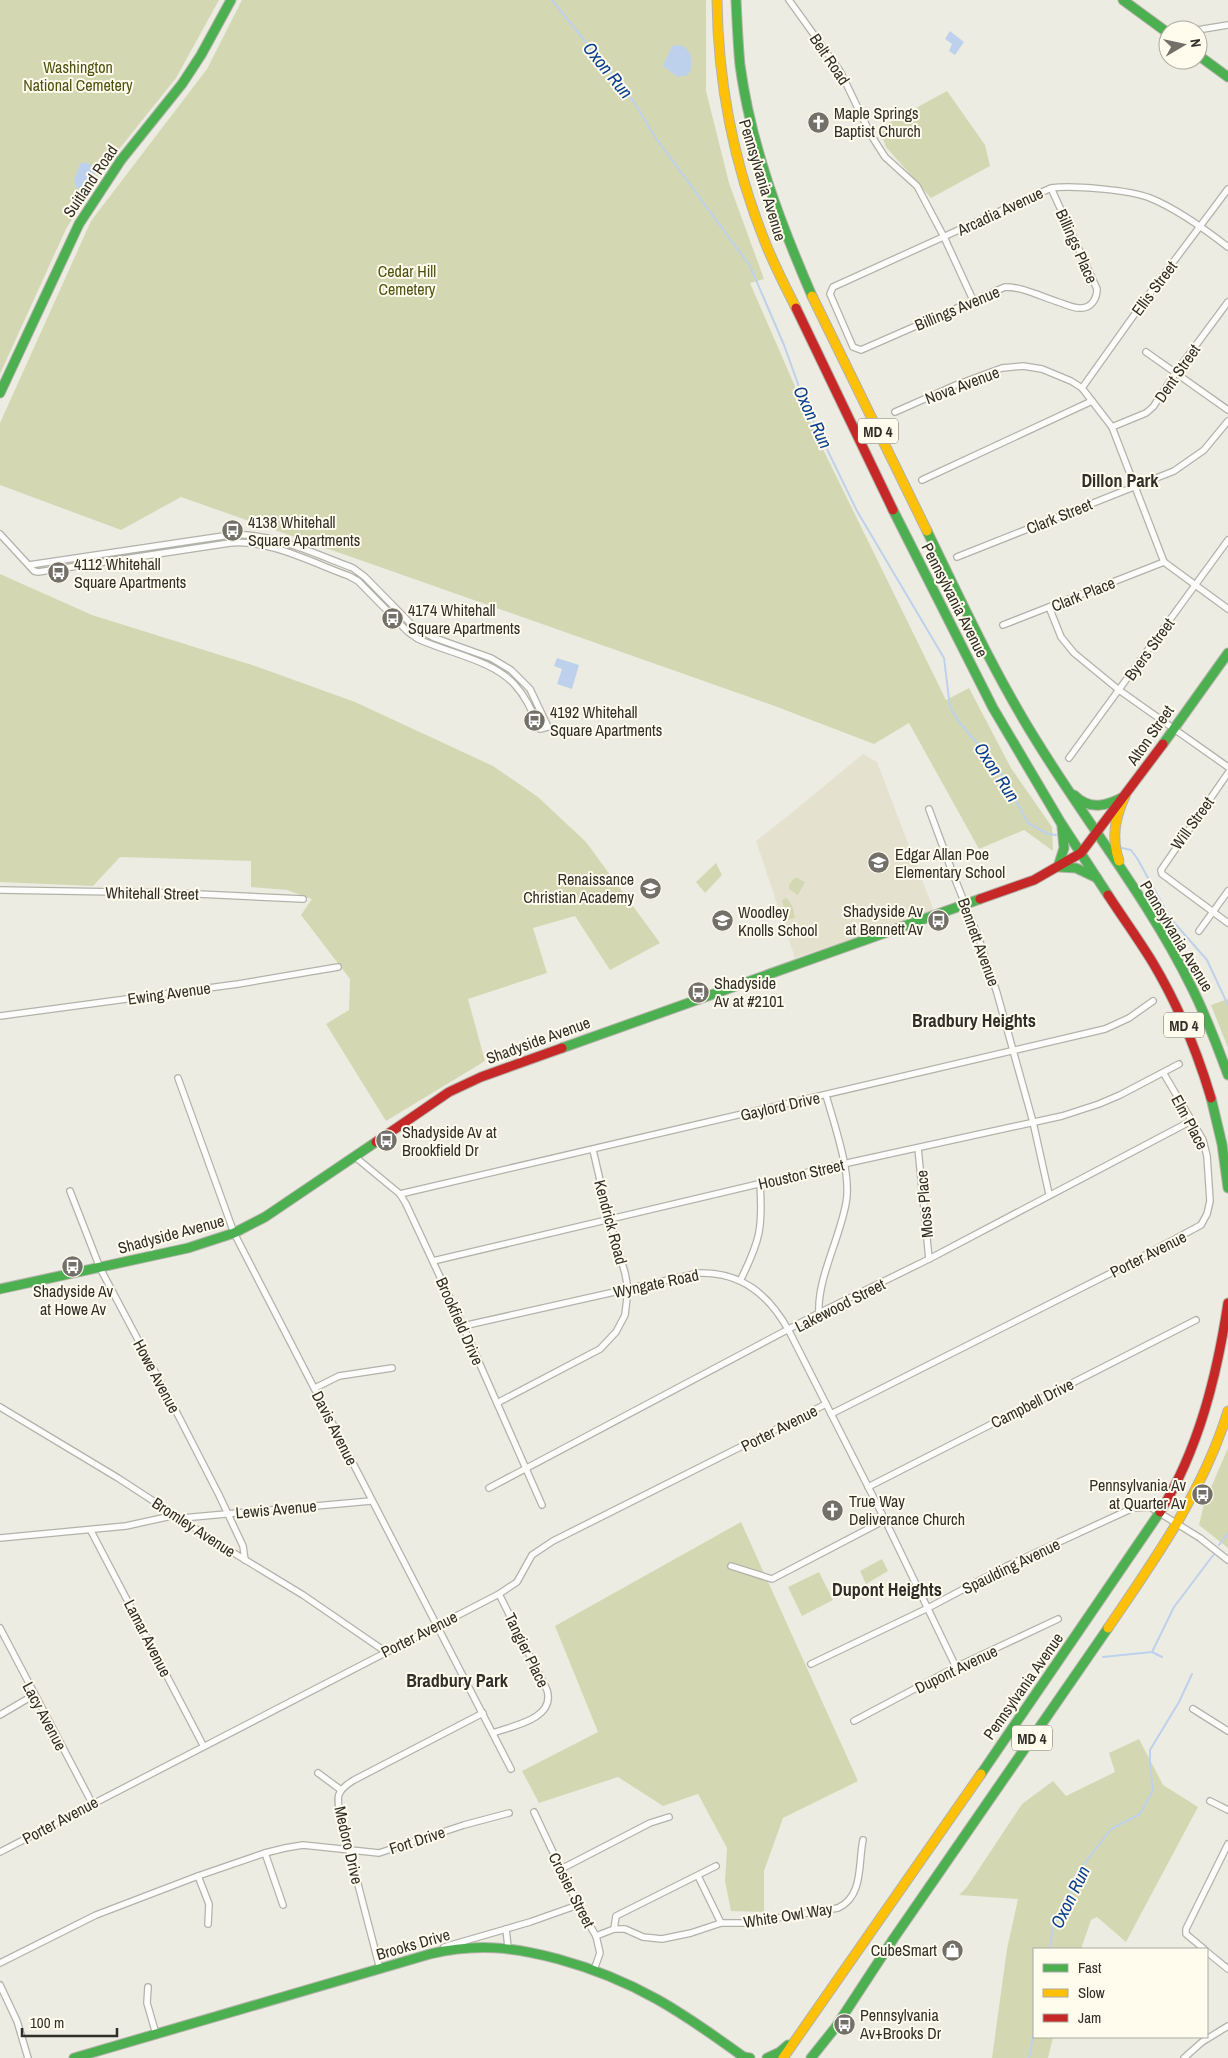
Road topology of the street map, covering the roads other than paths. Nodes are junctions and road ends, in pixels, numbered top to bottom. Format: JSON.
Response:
{"nodes":[{"id":1,"x":231,"y":0,"type":"edge"},
{"id":2,"x":717,"y":0,"type":"edge"},
{"id":3,"x":736,"y":0,"type":"edge"},
{"id":4,"x":789,"y":0,"type":"edge"},
{"id":5,"x":1124,"y":0,"type":"edge"},
{"id":6,"x":1228,"y":25,"type":"edge"},
{"id":7,"x":1158,"y":26,"type":"edge"},
{"id":8,"x":1208,"y":28,"type":"edge"},
{"id":9,"x":1208,"y":62,"type":"edge"},
{"id":10,"x":1228,"y":77,"type":"edge"},
{"id":11,"x":1051,"y":188,"type":"junction"},
{"id":12,"x":1228,"y":189,"type":"edge"},
{"id":13,"x":1200,"y":226,"type":"junction"},
{"id":14,"x":944,"y":237,"type":"junction"},
{"id":15,"x":1228,"y":247,"type":"edge"},
{"id":16,"x":973,"y":300,"type":"junction"},
{"id":17,"x":1228,"y":302,"type":"edge"},
{"id":18,"x":1092,"y":304,"type":"joint"},
{"id":19,"x":840,"y":319,"type":"joint"},
{"id":20,"x":1146,"y":352,"type":"dead end"},
{"id":21,"x":1176,"y":372,"type":"junction"},
{"id":22,"x":1082,"y":388,"type":"junction"},
{"id":23,"x":0,"y":393,"type":"edge"},
{"id":24,"x":1092,"y":401,"type":"junction"},
{"id":25,"x":1228,"y":410,"type":"edge"},
{"id":26,"x":895,"y":412,"type":"dead end"},
{"id":27,"x":1228,"y":420,"type":"edge"},
{"id":28,"x":1112,"y":427,"type":"junction"},
{"id":29,"x":922,"y":480,"type":"dead end"},
{"id":30,"x":1134,"y":486,"type":"junction"},
{"id":31,"x":0,"y":534,"type":"edge"},
{"id":32,"x":1228,"y":540,"type":"edge"},
{"id":33,"x":957,"y":557,"type":"dead end"},
{"id":34,"x":1164,"y":562,"type":"junction"},
{"id":35,"x":29,"y":565,"type":"junction"},
{"id":36,"x":1195,"y":585,"type":"junction"},
{"id":37,"x":1049,"y":607,"type":"junction"},
{"id":38,"x":1228,"y":609,"type":"edge"},
{"id":39,"x":1003,"y":625,"type":"dead end"},
{"id":40,"x":1228,"y":652,"type":"edge"},
{"id":41,"x":1119,"y":690,"type":"junction"},
{"id":42,"x":1172,"y":728,"type":"junction"},
{"id":43,"x":1069,"y":758,"type":"dead end"},
{"id":44,"x":1228,"y":767,"type":"edge"},
{"id":45,"x":1228,"y":773,"type":"edge"},
{"id":46,"x":1060,"y":779,"type":"junction"},
{"id":47,"x":1126,"y":796,"type":"junction"},
{"id":48,"x":929,"y":809,"type":"dead end"},
{"id":49,"x":1061,"y":823,"type":"junction"},
{"id":50,"x":1096,"y":833,"type":"junction"},
{"id":51,"x":1081,"y":853,"type":"junction"},
{"id":52,"x":1058,"y":867,"type":"junction"},
{"id":53,"x":1098,"y":879,"type":"junction"},
{"id":54,"x":0,"y":890,"type":"edge"},
{"id":55,"x":1228,"y":891,"type":"edge"},
{"id":56,"x":303,"y":899,"type":"dead end"},
{"id":57,"x":966,"y":904,"type":"junction"},
{"id":58,"x":1213,"y":912,"type":"junction"},
{"id":59,"x":1151,"y":916,"type":"junction"},
{"id":60,"x":1228,"y":923,"type":"edge"},
{"id":61,"x":1199,"y":932,"type":"dead end"},
{"id":62,"x":338,"y":967,"type":"dead end"},
{"id":63,"x":1153,"y":1001,"type":"dead end"},
{"id":64,"x":0,"y":1016,"type":"edge"},
{"id":65,"x":1013,"y":1051,"type":"junction"},
{"id":66,"x":1179,"y":1064,"type":"dead end"},
{"id":67,"x":1164,"y":1074,"type":"junction"},
{"id":68,"x":1228,"y":1075,"type":"edge"},
{"id":69,"x":178,"y":1078,"type":"dead end"},
{"id":70,"x":826,"y":1094,"type":"junction"},
{"id":71,"x":1191,"y":1121,"type":"junction"},
{"id":72,"x":1033,"y":1122,"type":"junction"},
{"id":73,"x":918,"y":1148,"type":"junction"},
{"id":74,"x":593,"y":1150,"type":"junction"},
{"id":75,"x":354,"y":1156,"type":"junction"},
{"id":76,"x":844,"y":1164,"type":"junction"},
{"id":77,"x":760,"y":1184,"type":"junction"},
{"id":78,"x":1228,"y":1188,"type":"edge"},
{"id":79,"x":70,"y":1191,"type":"dead end"},
{"id":80,"x":400,"y":1194,"type":"junction"},
{"id":81,"x":1049,"y":1194,"type":"junction"},
{"id":82,"x":610,"y":1219,"type":"junction"},
{"id":83,"x":1198,"y":1228,"type":"joint"},
{"id":84,"x":234,"y":1233,"type":"junction"},
{"id":85,"x":929,"y":1260,"type":"junction"},
{"id":86,"x":433,"y":1261,"type":"junction"},
{"id":87,"x":100,"y":1268,"type":"junction"},
{"id":88,"x":740,"y":1281,"type":"junction"},
{"id":89,"x":0,"y":1289,"type":"edge"},
{"id":90,"x":628,"y":1289,"type":"junction"},
{"id":91,"x":1228,"y":1304,"type":"edge"},
{"id":92,"x":820,"y":1313,"type":"junction"},
{"id":93,"x":1196,"y":1320,"type":"dead end"},
{"id":94,"x":464,"y":1326,"type":"junction"},
{"id":95,"x":789,"y":1331,"type":"junction"},
{"id":96,"x":392,"y":1368,"type":"dead end"},
{"id":97,"x":315,"y":1388,"type":"junction"},
{"id":98,"x":496,"y":1403,"type":"junction"},
{"id":99,"x":826,"y":1404,"type":"junction"},
{"id":100,"x":0,"y":1407,"type":"edge"},
{"id":101,"x":1228,"y":1411,"type":"edge"},
{"id":102,"x":831,"y":1414,"type":"junction"},
{"id":103,"x":526,"y":1468,"type":"junction"},
{"id":104,"x":868,"y":1487,"type":"junction"},
{"id":105,"x":489,"y":1488,"type":"dead end"},
{"id":106,"x":371,"y":1500,"type":"junction"},
{"id":107,"x":542,"y":1504,"type":"dead end"},
{"id":108,"x":1159,"y":1512,"type":"junction"},
{"id":109,"x":228,"y":1514,"type":"junction"},
{"id":110,"x":179,"y":1517,"type":"junction"},
{"id":111,"x":885,"y":1520,"type":"junction"},
{"id":112,"x":1178,"y":1524,"type":"junction"},
{"id":113,"x":91,"y":1530,"type":"junction"},
{"id":114,"x":0,"y":1538,"type":"edge"},
{"id":115,"x":244,"y":1560,"type":"junction"},
{"id":116,"x":1228,"y":1560,"type":"edge"},
{"id":117,"x":731,"y":1566,"type":"dead end"},
{"id":118,"x":499,"y":1594,"type":"junction"},
{"id":119,"x":928,"y":1608,"type":"junction"},
{"id":120,"x":1058,"y":1619,"type":"dead end"},
{"id":121,"x":438,"y":1625,"type":"junction"},
{"id":122,"x":0,"y":1628,"type":"edge"},
{"id":123,"x":386,"y":1652,"type":"junction"},
{"id":124,"x":811,"y":1664,"type":"dead end"},
{"id":125,"x":956,"y":1667,"type":"junction"},
{"id":126,"x":34,"y":1695,"type":"junction"},
{"id":127,"x":1193,"y":1709,"type":"dead end"},
{"id":128,"x":483,"y":1713,"type":"junction"},
{"id":129,"x":0,"y":1715,"type":"edge"},
{"id":130,"x":854,"y":1721,"type":"dead end"},
{"id":131,"x":1228,"y":1731,"type":"edge"},
{"id":132,"x":493,"y":1733,"type":"junction"},
{"id":133,"x":203,"y":1746,"type":"junction"},
{"id":134,"x":511,"y":1769,"type":"dead end"},
{"id":135,"x":318,"y":1773,"type":"dead end"},
{"id":136,"x":341,"y":1790,"type":"junction"},
{"id":137,"x":1210,"y":1801,"type":"dead end"},
{"id":138,"x":92,"y":1803,"type":"junction"},
{"id":139,"x":1228,"y":1810,"type":"edge"},
{"id":140,"x":534,"y":1812,"type":"dead end"},
{"id":141,"x":509,"y":1813,"type":"dead end"},
{"id":142,"x":669,"y":1817,"type":"dead end"},
{"id":143,"x":862,"y":1840,"type":"dead end"},
{"id":144,"x":1228,"y":1844,"type":"edge"},
{"id":145,"x":349,"y":1850,"type":"junction"},
{"id":146,"x":0,"y":1852,"type":"edge"},
{"id":147,"x":265,"y":1853,"type":"junction"},
{"id":148,"x":716,"y":1866,"type":"dead end"},
{"id":149,"x":561,"y":1869,"type":"junction"},
{"id":150,"x":198,"y":1876,"type":"junction"},
{"id":151,"x":698,"y":1876,"type":"junction"},
{"id":152,"x":283,"y":1905,"type":"dead end"},
{"id":153,"x":578,"y":1905,"type":"junction"},
{"id":154,"x":721,"y":1923,"type":"junction"},
{"id":155,"x":208,"y":1924,"type":"dead end"},
{"id":156,"x":506,"y":1929,"type":"junction"},
{"id":157,"x":614,"y":1929,"type":"junction"},
{"id":158,"x":596,"y":1936,"type":"junction"},
{"id":159,"x":508,"y":1947,"type":"junction"},
{"id":160,"x":1203,"y":1948,"type":"edge"},
{"id":161,"x":1208,"y":1952,"type":"edge"},
{"id":162,"x":430,"y":1954,"type":"junction"},
{"id":163,"x":0,"y":1963,"type":"edge"},
{"id":164,"x":380,"y":1969,"type":"junction"},
{"id":165,"x":1228,"y":1969,"type":"edge"},
{"id":166,"x":594,"y":1970,"type":"junction"},
{"id":167,"x":0,"y":1985,"type":"edge"},
{"id":168,"x":148,"y":1986,"type":"dead end"},
{"id":169,"x":1228,"y":2026,"type":"edge"},
{"id":170,"x":156,"y":2034,"type":"junction"},
{"id":171,"x":799,"y":2036,"type":"junction"},
{"id":172,"x":813,"y":2056,"type":"edge"},
{"id":173,"x":28,"y":2058,"type":"edge"},
{"id":174,"x":74,"y":2058,"type":"edge"},
{"id":175,"x":746,"y":2058,"type":"edge"},
{"id":176,"x":767,"y":2058,"type":"edge"},
{"id":177,"x":783,"y":2058,"type":"edge"},
{"id":178,"x":1184,"y":2058,"type":"edge"}],
"edges":[{"from":1,"to":23,"type":"main road","name":"Suitland Road"},
{"from":2,"to":49,"type":"main road","name":"Pennsylvania Avenue","number":"MD 4"},
{"from":3,"to":46,"type":"main road","name":"Pennsylvania Avenue","number":"MD 4"},
{"from":4,"to":14,"type":"street","name":"Belt Road"},
{"from":5,"to":7,"type":"main road"},
{"from":6,"to":8,"type":"street"},
{"from":9,"to":10,"type":"main road"},
{"from":11,"to":13,"type":"street","name":"Arcadia Avenue"},
{"from":11,"to":14,"type":"street","name":"Arcadia Avenue"},
{"from":11,"to":18,"type":"street","name":"Billings Place"},
{"from":12,"to":13,"type":"street","name":"Ellis Street"},
{"from":13,"to":15,"type":"street","name":"Arcadia Avenue"},
{"from":13,"to":22,"type":"street","name":"Ellis Street"},
{"from":14,"to":16,"type":"street","name":"Belt Road"},
{"from":14,"to":19,"type":"street","name":"Arcadia Avenue"},
{"from":16,"to":18,"type":"street","name":"Billings Avenue"},
{"from":16,"to":19,"type":"street","name":"Billings Avenue"},
{"from":17,"to":21,"type":"street","name":"Dent Street"},
{"from":20,"to":21,"type":"street"},
{"from":21,"to":25,"type":"street"},
{"from":21,"to":28,"type":"street","name":"Dent Street"},
{"from":22,"to":24,"type":"street","name":"Nova Avenue"},
{"from":22,"to":26,"type":"street","name":"Nova Avenue"},
{"from":24,"to":28,"type":"street","name":"Nova Avenue"},
{"from":24,"to":29,"type":"street"},
{"from":27,"to":30,"type":"street","name":"Clark Street"},
{"from":28,"to":30,"type":"street","name":"Nova Avenue"},
{"from":30,"to":33,"type":"street","name":"Clark Street"},
{"from":30,"to":34,"type":"street","name":"Nova Avenue"},
{"from":31,"to":35,"type":"street"},
{"from":32,"to":36,"type":"street","name":"Byers Street"},
{"from":34,"to":36,"type":"street"},
{"from":34,"to":37,"type":"street","name":"Clark Place"},
{"from":35,"to":35,"type":"street"},
{"from":36,"to":38,"type":"street"},
{"from":36,"to":41,"type":"street","name":"Byers Street"},
{"from":37,"to":39,"type":"street","name":"Clark Place"},
{"from":37,"to":41,"type":"street"},
{"from":40,"to":42,"type":"main road","name":"Alton Street"},
{"from":41,"to":42,"type":"street"},
{"from":41,"to":43,"type":"street","name":"Byers Street"},
{"from":42,"to":44,"type":"street"},
{"from":42,"to":47,"type":"main road","name":"Alton Street"},
{"from":45,"to":58,"type":"street","name":"Will Street"},
{"from":46,"to":47,"type":"main road"},
{"from":46,"to":50,"type":"main road","name":"Pennsylvania Avenue","number":"MD 4"},
{"from":47,"to":50,"type":"main road","name":"Alton Street"},
{"from":47,"to":59,"type":"main road"},
{"from":48,"to":57,"type":"street","name":"Bennett Avenue"},
{"from":49,"to":51,"type":"main road","name":"Pennsylvania Avenue","number":"MD 4"},
{"from":49,"to":52,"type":"main road"},
{"from":50,"to":51,"type":"main road","name":"Shadyside Avenue"},
{"from":50,"to":59,"type":"main road","name":"Pennsylvania Avenue","number":"MD 4"},
{"from":51,"to":52,"type":"main road","name":"Shadyside Avenue"},
{"from":51,"to":53,"type":"main road","name":"Pennsylvania Avenue","number":"MD 4"},
{"from":52,"to":53,"type":"main road"},
{"from":52,"to":57,"type":"main road","name":"Shadyside Avenue"},
{"from":53,"to":78,"type":"main road","name":"Pennsylvania Avenue","number":"MD 4"},
{"from":54,"to":56,"type":"street","name":"Whitehall Street"},
{"from":55,"to":58,"type":"street"},
{"from":57,"to":65,"type":"street","name":"Bennett Avenue"},
{"from":57,"to":75,"type":"main road","name":"Shadyside Avenue"},
{"from":58,"to":60,"type":"street"},
{"from":58,"to":61,"type":"street"},
{"from":59,"to":68,"type":"main road","name":"Pennsylvania Avenue","number":"MD 4"},
{"from":62,"to":64,"type":"street","name":"Ewing Avenue"},
{"from":63,"to":65,"type":"street","name":"Gaylord Drive"},
{"from":65,"to":70,"type":"street","name":"Gaylord Drive"},
{"from":65,"to":72,"type":"street","name":"Bennett Avenue"},
{"from":66,"to":67,"type":"street","name":"Houston Street"},
{"from":67,"to":71,"type":"street","name":"Elm Place"},
{"from":67,"to":72,"type":"street","name":"Houston Street"},
{"from":69,"to":84,"type":"street","name":"Davis Avenue"},
{"from":70,"to":74,"type":"street","name":"Gaylord Drive"},
{"from":70,"to":76,"type":"street"},
{"from":71,"to":81,"type":"street","name":"Lakewood Street"},
{"from":71,"to":83,"type":"street","name":"Elm Place"},
{"from":72,"to":73,"type":"street","name":"Houston Street"},
{"from":72,"to":81,"type":"street","name":"Bennett Avenue"},
{"from":73,"to":76,"type":"street","name":"Houston Street"},
{"from":73,"to":85,"type":"street","name":"Moss Place"},
{"from":74,"to":80,"type":"street","name":"Gaylord Drive"},
{"from":74,"to":82,"type":"street","name":"Kendrick Road"},
{"from":75,"to":80,"type":"street","name":"Brookfield Drive"},
{"from":75,"to":84,"type":"main road","name":"Shadyside Avenue"},
{"from":76,"to":77,"type":"street","name":"Houston Street"},
{"from":76,"to":92,"type":"street"},
{"from":77,"to":82,"type":"street","name":"Houston Street"},
{"from":77,"to":88,"type":"street"},
{"from":79,"to":87,"type":"street","name":"Howe Avenue"},
{"from":80,"to":86,"type":"street","name":"Brookfield Drive"},
{"from":81,"to":85,"type":"street","name":"Lakewood Street"},
{"from":82,"to":86,"type":"street","name":"Houston Street"},
{"from":82,"to":90,"type":"street","name":"Kendrick Road"},
{"from":83,"to":102,"type":"street","name":"Porter Avenue"},
{"from":84,"to":87,"type":"main road","name":"Shadyside Avenue"},
{"from":84,"to":97,"type":"street","name":"Davis Avenue"},
{"from":85,"to":92,"type":"street","name":"Lakewood Street"},
{"from":86,"to":94,"type":"street","name":"Brookfield Drive"},
{"from":87,"to":89,"type":"main road","name":"Shadyside Avenue"},
{"from":87,"to":109,"type":"street","name":"Howe Avenue"},
{"from":88,"to":90,"type":"street","name":"Wyngate Road"},
{"from":88,"to":95,"type":"street","name":"Wyngate Road"},
{"from":90,"to":94,"type":"street","name":"Wyngate Road"},
{"from":90,"to":98,"type":"street","name":"Kendrick Road"},
{"from":91,"to":108,"type":"main road","name":"Pennsylvania Avenue","number":"MD 4"},
{"from":92,"to":95,"type":"street","name":"Lakewood Street"},
{"from":93,"to":104,"type":"street","name":"Campbell Drive"},
{"from":94,"to":98,"type":"street","name":"Brookfield Drive"},
{"from":95,"to":99,"type":"street","name":"Wyngate Road"},
{"from":95,"to":103,"type":"street","name":"Lakewood Street"},
{"from":96,"to":97,"type":"street"},
{"from":97,"to":106,"type":"street","name":"Davis Avenue"},
{"from":98,"to":103,"type":"street","name":"Brookfield Drive"},
{"from":99,"to":102,"type":"street","name":"Wyngate Road"},
{"from":99,"to":118,"type":"street","name":"Porter Avenue"},
{"from":100,"to":110,"type":"street","name":"Bromley Avenue"},
{"from":101,"to":112,"type":"main road","number":"MD 4"},
{"from":102,"to":104,"type":"street","name":"Wyngate Road"},
{"from":103,"to":105,"type":"street","name":"Lakewood Street"},
{"from":103,"to":107,"type":"street","name":"Brookfield Drive"},
{"from":104,"to":111,"type":"street","name":"Wyngate Road"},
{"from":106,"to":109,"type":"street","name":"Lewis Avenue"},
{"from":106,"to":121,"type":"street","name":"Davis Avenue"},
{"from":108,"to":112,"type":"street"},
{"from":108,"to":119,"type":"street","name":"Spaulding Avenue"},
{"from":108,"to":171,"type":"main road","name":"Pennsylvania Avenue","number":"MD 4"},
{"from":109,"to":110,"type":"street","name":"Lewis Avenue"},
{"from":109,"to":115,"type":"street","name":"Howe Avenue"},
{"from":110,"to":113,"type":"street","name":"Lewis Avenue"},
{"from":110,"to":115,"type":"street","name":"Bromley Avenue"},
{"from":111,"to":117,"type":"street"},
{"from":111,"to":119,"type":"street","name":"Wyngate Road"},
{"from":112,"to":116,"type":"street"},
{"from":112,"to":172,"type":"main road","number":"MD 4"},
{"from":113,"to":114,"type":"street","name":"Lewis Avenue"},
{"from":113,"to":133,"type":"street","name":"Lamar Avenue"},
{"from":115,"to":123,"type":"street","name":"Bromley Avenue"},
{"from":118,"to":121,"type":"street","name":"Porter Avenue"},
{"from":118,"to":132,"type":"street","name":"Tangier Place"},
{"from":119,"to":124,"type":"street","name":"Spaulding Avenue"},
{"from":119,"to":125,"type":"street","name":"Wyngate Road"},
{"from":120,"to":125,"type":"street","name":"Dupont Avenue"},
{"from":121,"to":123,"type":"street","name":"Porter Avenue"},
{"from":121,"to":128,"type":"street","name":"Davis Avenue"},
{"from":122,"to":126,"type":"street","name":"Lacy Avenue"},
{"from":123,"to":133,"type":"street","name":"Porter Avenue"},
{"from":125,"to":130,"type":"street","name":"Dupont Avenue"},
{"from":126,"to":129,"type":"street"},
{"from":126,"to":138,"type":"street","name":"Lacy Avenue"},
{"from":127,"to":131,"type":"street"},
{"from":128,"to":132,"type":"street","name":"Davis Avenue"},
{"from":128,"to":136,"type":"street","name":"Medoro Drive"},
{"from":132,"to":134,"type":"street","name":"Davis Avenue"},
{"from":133,"to":138,"type":"street","name":"Porter Avenue"},
{"from":135,"to":136,"type":"street"},
{"from":136,"to":145,"type":"street","name":"Medoro Drive"},
{"from":137,"to":139,"type":"street"},
{"from":138,"to":146,"type":"street","name":"Porter Avenue"},
{"from":140,"to":149,"type":"street","name":"Crosier Street"},
{"from":141,"to":145,"type":"street","name":"Fort Drive"},
{"from":142,"to":149,"type":"street"},
{"from":143,"to":154,"type":"street","name":"White Owl Way"},
{"from":144,"to":160,"type":"street"},
{"from":145,"to":147,"type":"street","name":"Fort Drive"},
{"from":145,"to":164,"type":"street","name":"Medoro Drive"},
{"from":147,"to":150,"type":"street","name":"Fort Drive"},
{"from":147,"to":152,"type":"street"},
{"from":148,"to":151,"type":"street"},
{"from":149,"to":153,"type":"street","name":"Crosier Street"},
{"from":150,"to":155,"type":"street"},
{"from":150,"to":163,"type":"street","name":"Fort Drive"},
{"from":151,"to":154,"type":"street","name":"White Owl Way"},
{"from":151,"to":157,"type":"street"},
{"from":153,"to":156,"type":"street"},
{"from":153,"to":158,"type":"street","name":"Crosier Street"},
{"from":154,"to":157,"type":"street","name":"White Owl Way"},
{"from":156,"to":159,"type":"street"},
{"from":156,"to":162,"type":"street"},
{"from":157,"to":158,"type":"street"},
{"from":158,"to":166,"type":"street","name":"Crosier Street"},
{"from":159,"to":162,"type":"main road","name":"Brooks Drive"},
{"from":159,"to":166,"type":"main road","name":"Brooks Drive"},
{"from":161,"to":165,"type":"street"},
{"from":162,"to":164,"type":"main road","name":"Brooks Drive"},
{"from":164,"to":170,"type":"main road","name":"Brooks Drive"},
{"from":166,"to":175,"type":"main road","name":"Brooks Drive"},
{"from":167,"to":173,"type":"street"},
{"from":168,"to":170,"type":"street"},
{"from":169,"to":178,"type":"street"},
{"from":170,"to":174,"type":"main road","name":"Brooks Drive"},
{"from":171,"to":176,"type":"main road"},
{"from":171,"to":177,"type":"main road","name":"Pennsylvania Avenue","number":"MD 4"}]}
